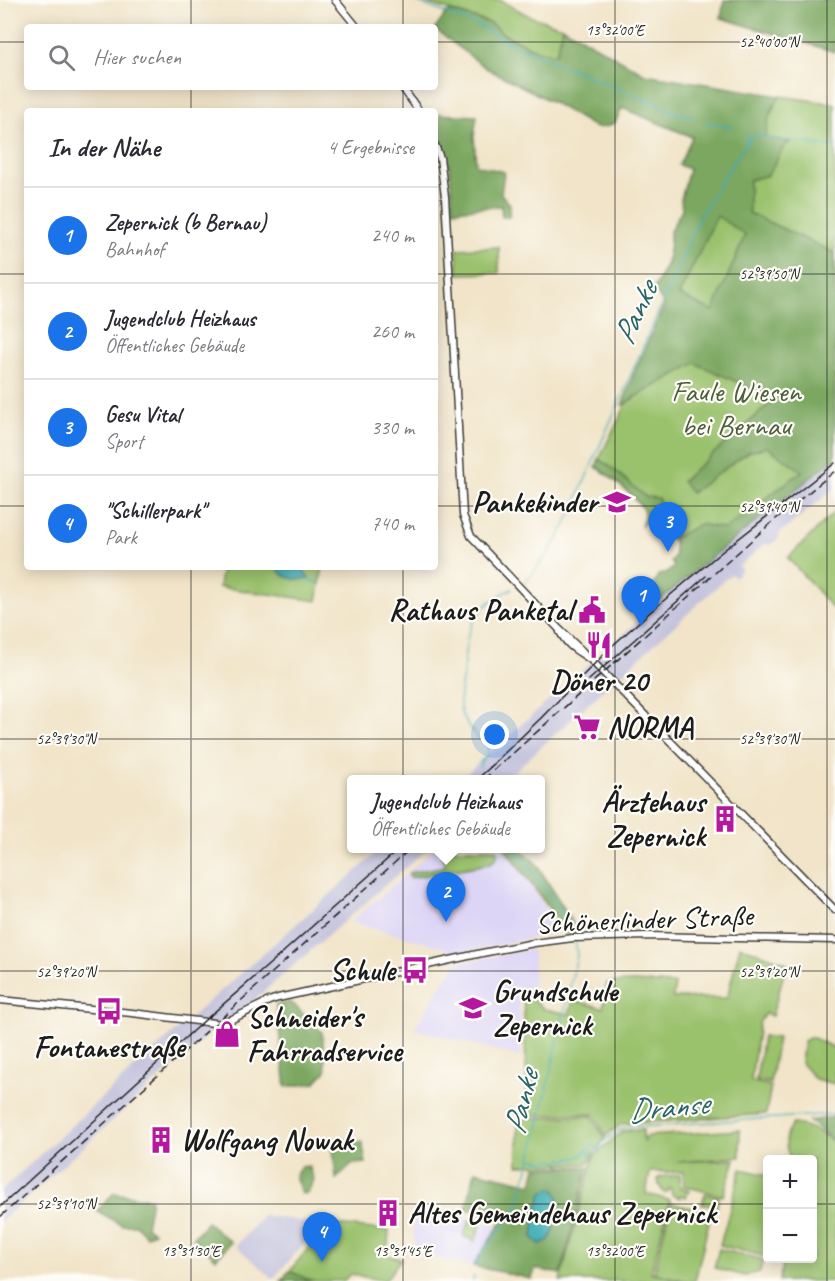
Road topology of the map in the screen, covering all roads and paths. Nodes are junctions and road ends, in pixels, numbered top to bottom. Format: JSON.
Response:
{"nodes":[{"id":1,"x":335,"y":0,"type":"edge"},
{"id":2,"x":355,"y":24,"type":"edge"},
{"id":3,"x":404,"y":90,"type":"edge"},
{"id":4,"x":417,"y":108,"type":"edge"},
{"id":5,"x":438,"y":153,"type":"edge"},
{"id":6,"x":835,"y":910,"type":"edge"},
{"id":7,"x":835,"y":940,"type":"edge"},
{"id":8,"x":0,"y":1000,"type":"edge"}],
"edges":[{"from":1,"to":2,"type":"street"},
{"from":3,"to":4,"type":"street"},
{"from":5,"to":6,"type":"street"},
{"from":7,"to":8,"type":"street","name":"Schönerlinder Straße"}]}
